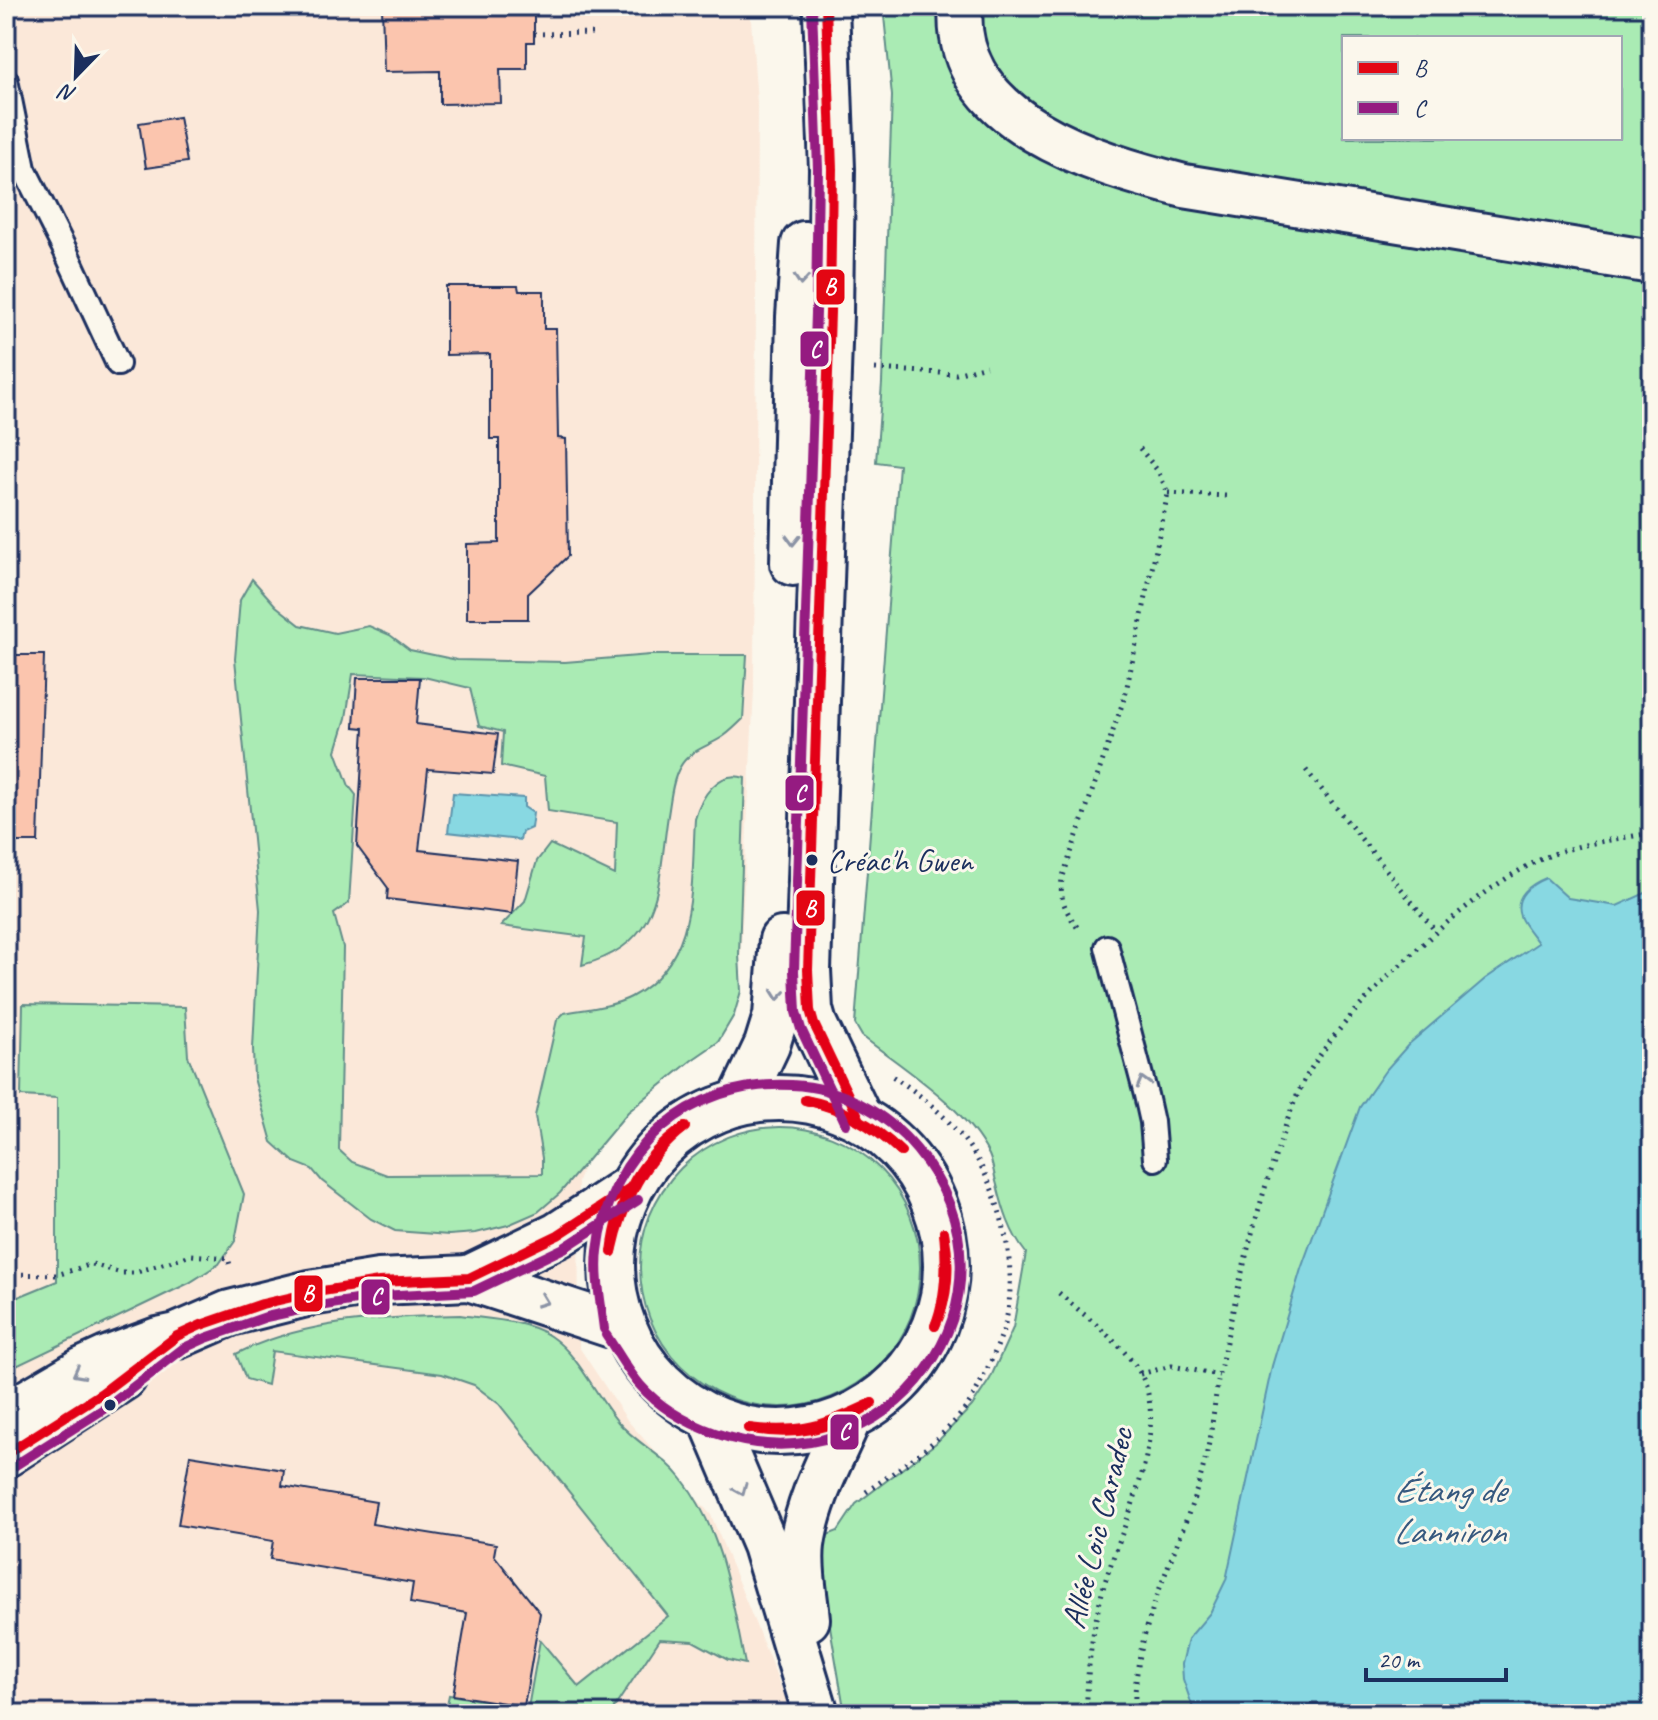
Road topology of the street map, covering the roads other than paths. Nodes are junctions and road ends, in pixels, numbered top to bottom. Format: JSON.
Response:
{"nodes":[{"id":1,"x":799,"y":6,"type":"edge"},
{"id":2,"x":826,"y":6,"type":"edge"},
{"id":3,"x":961,"y":6,"type":"edge"},
{"id":4,"x":6,"y":80,"type":"edge"},
{"id":5,"x":1652,"y":262,"type":"edge"},
{"id":6,"x":118,"y":364,"type":"dead end"},
{"id":7,"x":1107,"y":947,"type":"dead end"},
{"id":8,"x":740,"y":1102,"type":"junction"},
{"id":9,"x":859,"y":1118,"type":"junction"},
{"id":10,"x":1155,"y":1159,"type":"dead end"},
{"id":11,"x":630,"y":1188,"type":"junction"},
{"id":12,"x":469,"y":1278,"type":"junction"},
{"id":13,"x":618,"y":1327,"type":"junction"},
{"id":14,"x":177,"y":1336,"type":"junction"},
{"id":15,"x":6,"y":1415,"type":"edge"},
{"id":16,"x":711,"y":1418,"type":"junction"},
{"id":17,"x":849,"y":1418,"type":"junction"},
{"id":18,"x":6,"y":1454,"type":"edge"},
{"id":19,"x":815,"y":1710,"type":"edge"}],
"edges":[{"from":1,"to":8,"type":"street","one_way":true},
{"from":2,"to":9,"type":"street"},
{"from":3,"to":5,"type":"street"},
{"from":4,"to":6,"type":"lane"},
{"from":10,"to":7,"type":"lane","one_way":true},
{"from":8,"to":9,"type":"street"},
{"from":8,"to":11,"type":"street"},
{"from":9,"to":17,"type":"street"},
{"from":11,"to":12,"type":"street"},
{"from":11,"to":13,"type":"street"},
{"from":12,"to":13,"type":"street","one_way":true},
{"from":12,"to":14,"type":"street"},
{"from":13,"to":16,"type":"street"},
{"from":14,"to":15,"type":"street","one_way":true},
{"from":14,"to":18,"type":"street"},
{"from":16,"to":17,"type":"street"},
{"from":16,"to":19,"type":"street","one_way":true},
{"from":17,"to":19,"type":"street"}]}
